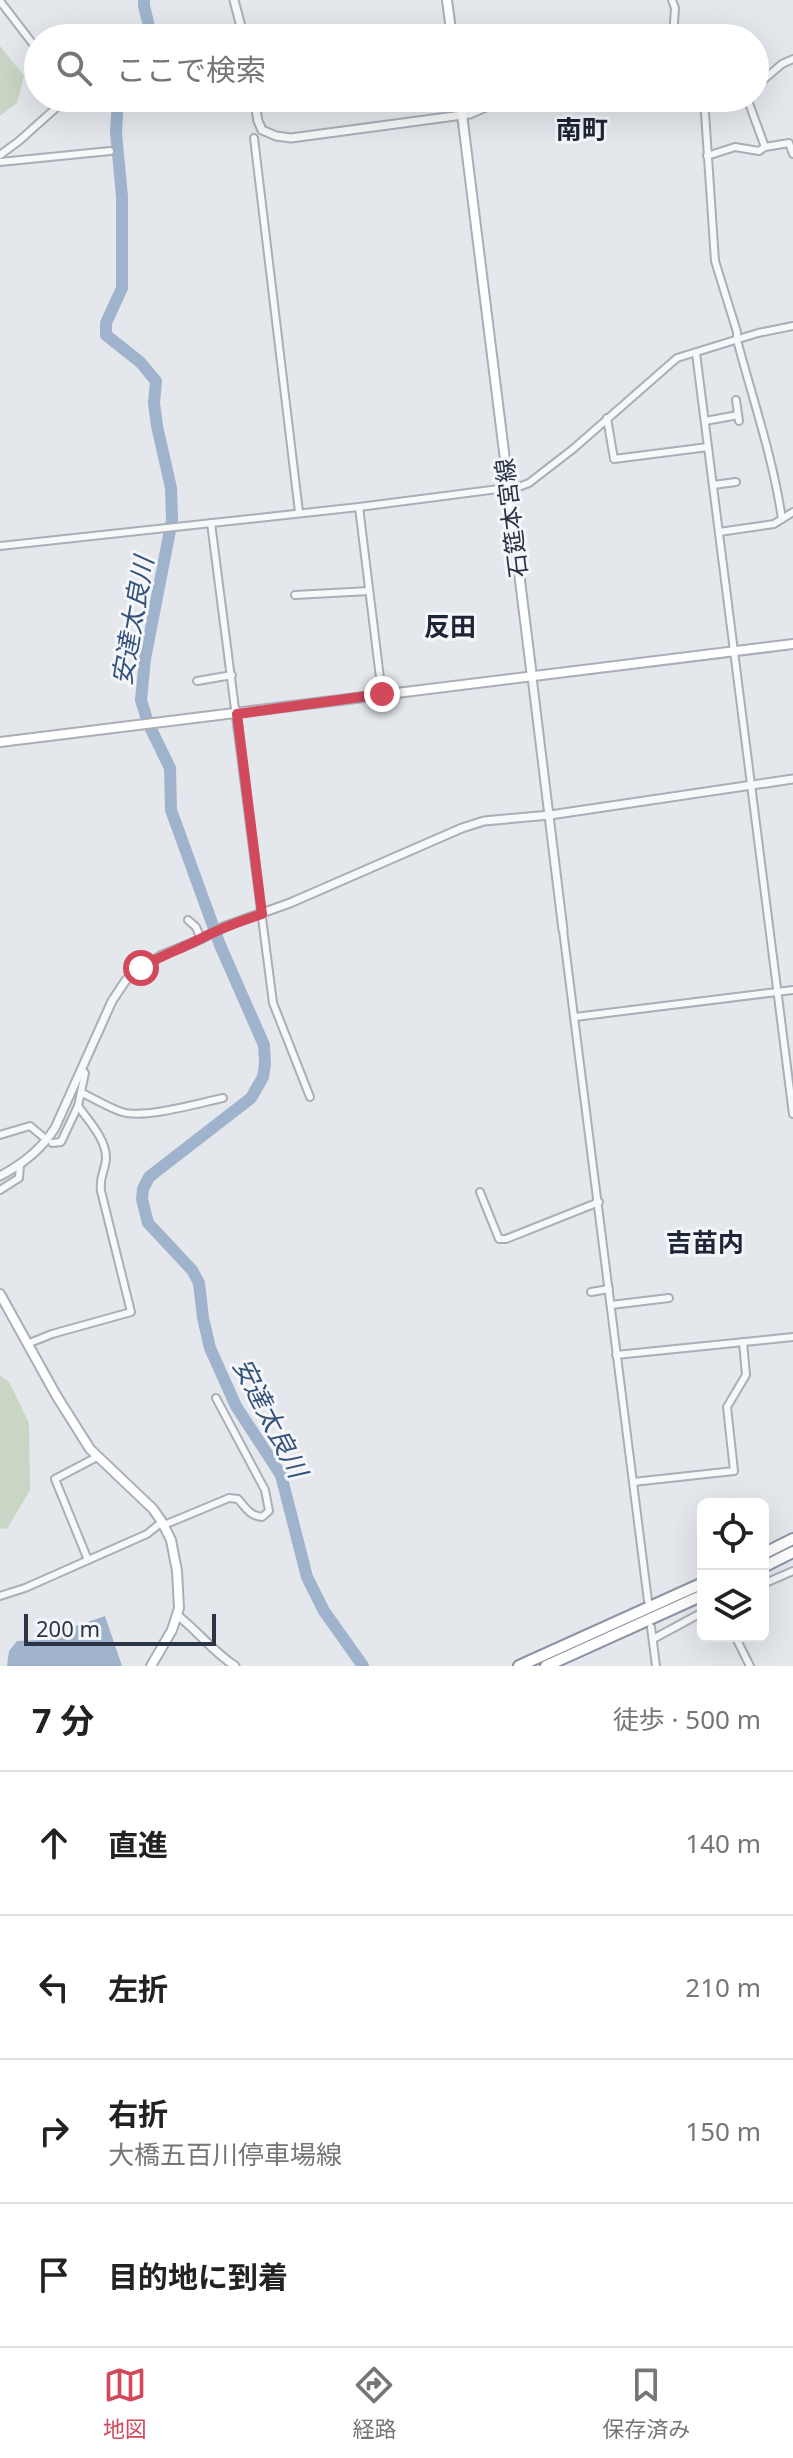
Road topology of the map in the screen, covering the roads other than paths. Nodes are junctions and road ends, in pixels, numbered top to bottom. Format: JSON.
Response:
{"nodes":[{"id":1,"x":234,"y":0,"type":"edge"},
{"id":2,"x":447,"y":0,"type":"edge"},
{"id":3,"x":672,"y":0,"type":"edge"},
{"id":4,"x":0,"y":1,"type":"edge"},
{"id":5,"x":240,"y":24,"type":"edge"},
{"id":6,"x":450,"y":24,"type":"edge"},
{"id":7,"x":674,"y":24,"type":"edge"},
{"id":8,"x":24,"y":32,"type":"edge"},
{"id":9,"x":793,"y":59,"type":"edge"},
{"id":10,"x":769,"y":75,"type":"edge"},
{"id":11,"x":51,"y":112,"type":"edge"},
{"id":12,"x":256,"y":112,"type":"edge"},
{"id":13,"x":462,"y":112,"type":"edge"},
{"id":14,"x":474,"y":112,"type":"edge"},
{"id":15,"x":705,"y":112,"type":"edge"},
{"id":16,"x":752,"y":112,"type":"edge"},
{"id":17,"x":462,"y":116,"type":"junction"},
{"id":18,"x":262,"y":130,"type":"junction"},
{"id":19,"x":254,"y":138,"type":"joint"},
{"id":20,"x":765,"y":147,"type":"junction"},
{"id":21,"x":110,"y":151,"type":"dead end"},
{"id":22,"x":793,"y":154,"type":"edge"},
{"id":23,"x":0,"y":155,"type":"edge"},
{"id":24,"x":707,"y":156,"type":"junction"},
{"id":25,"x":0,"y":162,"type":"edge"},
{"id":26,"x":793,"y":326,"type":"edge"},
{"id":27,"x":737,"y":340,"type":"junction"},
{"id":28,"x":696,"y":353,"type":"junction"},
{"id":29,"x":736,"y":400,"type":"dead end"},
{"id":30,"x":607,"y":418,"type":"junction"},
{"id":31,"x":705,"y":421,"type":"junction"},
{"id":32,"x":708,"y":447,"type":"junction"},
{"id":33,"x":736,"y":482,"type":"dead end"},
{"id":34,"x":713,"y":485,"type":"junction"},
{"id":35,"x":508,"y":490,"type":"junction"},
{"id":36,"x":359,"y":507,"type":"junction"},
{"id":37,"x":299,"y":512,"type":"junction"},
{"id":38,"x":793,"y":512,"type":"edge"},
{"id":39,"x":782,"y":519,"type":"junction"},
{"id":40,"x":211,"y":523,"type":"junction"},
{"id":41,"x":719,"y":532,"type":"junction"},
{"id":42,"x":0,"y":546,"type":"edge"},
{"id":43,"x":369,"y":591,"type":"junction"},
{"id":44,"x":295,"y":595,"type":"dead end"},
{"id":45,"x":793,"y":644,"type":"edge"},
{"id":46,"x":734,"y":651,"type":"junction"},
{"id":47,"x":232,"y":675,"type":"junction"},
{"id":48,"x":532,"y":677,"type":"junction"},
{"id":49,"x":197,"y":681,"type":"dead end"},
{"id":50,"x":382,"y":694,"type":"junction"},
{"id":51,"x":237,"y":714,"type":"junction"},
{"id":52,"x":0,"y":742,"type":"edge"},
{"id":53,"x":793,"y":779,"type":"edge"},
{"id":54,"x":750,"y":784,"type":"junction"},
{"id":55,"x":550,"y":815,"type":"junction"},
{"id":56,"x":262,"y":914,"type":"junction"},
{"id":57,"x":188,"y":920,"type":"dead end"},
{"id":58,"x":563,"y":930,"type":"joint"},
{"id":59,"x":203,"y":937,"type":"junction"},
{"id":60,"x":793,"y":990,"type":"edge"},
{"id":61,"x":778,"y":992,"type":"junction"},
{"id":62,"x":575,"y":1017,"type":"junction"},
{"id":63,"x":81,"y":1069,"type":"junction"},
{"id":64,"x":82,"y":1093,"type":"junction"},
{"id":65,"x":310,"y":1097,"type":"dead end"},
{"id":66,"x":223,"y":1098,"type":"dead end"},
{"id":67,"x":78,"y":1106,"type":"junction"},
{"id":68,"x":793,"y":1114,"type":"edge"},
{"id":69,"x":0,"y":1135,"type":"edge"},
{"id":70,"x":42,"y":1136,"type":"dead end"},
{"id":71,"x":52,"y":1143,"type":"dead end"},
{"id":72,"x":20,"y":1165,"type":"junction"},
{"id":73,"x":0,"y":1176,"type":"edge"},
{"id":74,"x":0,"y":1190,"type":"edge"},
{"id":75,"x":480,"y":1192,"type":"dead end"},
{"id":76,"x":599,"y":1202,"type":"junction"},
{"id":77,"x":609,"y":1289,"type":"junction"},
{"id":78,"x":591,"y":1292,"type":"dead end"},
{"id":79,"x":0,"y":1294,"type":"edge"},
{"id":80,"x":669,"y":1298,"type":"dead end"},
{"id":81,"x":611,"y":1305,"type":"junction"},
{"id":82,"x":793,"y":1337,"type":"edge"},
{"id":83,"x":743,"y":1342,"type":"junction"},
{"id":84,"x":27,"y":1344,"type":"junction"},
{"id":85,"x":616,"y":1355,"type":"junction"},
{"id":86,"x":216,"y":1398,"type":"dead end"},
{"id":87,"x":97,"y":1457,"type":"junction"},
{"id":88,"x":633,"y":1482,"type":"junction"},
{"id":89,"x":163,"y":1524,"type":"junction"},
{"id":90,"x":793,"y":1539,"type":"edge"},
{"id":91,"x":769,"y":1551,"type":"edge"},
{"id":92,"x":793,"y":1552,"type":"edge"},
{"id":93,"x":88,"y":1560,"type":"junction"},
{"id":94,"x":769,"y":1564,"type":"edge"},
{"id":95,"x":793,"y":1571,"type":"edge"},
{"id":96,"x":769,"y":1581,"type":"edge"},
{"id":97,"x":697,"y":1586,"type":"edge"},
{"id":98,"x":0,"y":1596,"type":"edge"},
{"id":99,"x":697,"y":1598,"type":"edge"},
{"id":100,"x":648,"y":1601,"type":"dead end"},
{"id":101,"x":177,"y":1615,"type":"junction"},
{"id":102,"x":697,"y":1615,"type":"edge"},
{"id":103,"x":651,"y":1627,"type":"dead end"},
{"id":104,"x":653,"y":1639,"type":"junction"},
{"id":105,"x":738,"y":1642,"type":"edge"},
{"id":106,"x":151,"y":1666,"type":"edge"},
{"id":107,"x":235,"y":1666,"type":"edge"},
{"id":108,"x":518,"y":1666,"type":"edge"},
{"id":109,"x":546,"y":1666,"type":"edge"},
{"id":110,"x":656,"y":1666,"type":"edge"},
{"id":111,"x":750,"y":1666,"type":"edge"}],
"edges":[{"from":1,"to":5,"type":"street"},
{"from":2,"to":6,"type":"main road"},
{"from":3,"to":7,"type":"street"},
{"from":4,"to":8,"type":"street"},
{"from":9,"to":10,"type":"street"},
{"from":11,"to":23,"type":"street"},
{"from":12,"to":18,"type":"street"},
{"from":13,"to":17,"type":"main road","name":"石筵本宮線"},
{"from":14,"to":17,"type":"street"},
{"from":15,"to":24,"type":"street"},
{"from":16,"to":20,"type":"street"},
{"from":17,"to":18,"type":"street"},
{"from":17,"to":35,"type":"main road","name":"石筵本宮線"},
{"from":18,"to":19,"type":"street"},
{"from":19,"to":37,"type":"street"},
{"from":20,"to":22,"type":"street"},
{"from":20,"to":24,"type":"street"},
{"from":21,"to":25,"type":"street"},
{"from":24,"to":27,"type":"street"},
{"from":26,"to":27,"type":"street"},
{"from":27,"to":28,"type":"street"},
{"from":27,"to":39,"type":"street"},
{"from":28,"to":30,"type":"street"},
{"from":28,"to":31,"type":"street"},
{"from":29,"to":31,"type":"street"},
{"from":30,"to":32,"type":"street"},
{"from":30,"to":35,"type":"street"},
{"from":31,"to":32,"type":"street"},
{"from":32,"to":34,"type":"street"},
{"from":33,"to":34,"type":"street"},
{"from":34,"to":41,"type":"street"},
{"from":35,"to":36,"type":"street"},
{"from":35,"to":48,"type":"main road","name":"石筵本宮線"},
{"from":36,"to":37,"type":"street"},
{"from":36,"to":43,"type":"street"},
{"from":37,"to":40,"type":"street"},
{"from":38,"to":39,"type":"street"},
{"from":39,"to":41,"type":"street"},
{"from":40,"to":42,"type":"street"},
{"from":40,"to":47,"type":"street"},
{"from":41,"to":46,"type":"street"},
{"from":43,"to":44,"type":"street"},
{"from":43,"to":50,"type":"street"},
{"from":45,"to":46,"type":"main road"},
{"from":46,"to":48,"type":"main road"},
{"from":46,"to":54,"type":"street"},
{"from":47,"to":49,"type":"street"},
{"from":47,"to":51,"type":"street"},
{"from":48,"to":50,"type":"main road"},
{"from":48,"to":55,"type":"street"},
{"from":50,"to":51,"type":"main road"},
{"from":51,"to":52,"type":"main road"},
{"from":51,"to":56,"type":"street"},
{"from":53,"to":54,"type":"street"},
{"from":54,"to":55,"type":"street"},
{"from":54,"to":61,"type":"street"},
{"from":55,"to":56,"type":"street"},
{"from":55,"to":58,"type":"street"},
{"from":56,"to":59,"type":"street"},
{"from":56,"to":65,"type":"street"},
{"from":57,"to":59,"type":"street"},
{"from":58,"to":62,"type":"street"},
{"from":59,"to":63,"type":"street"},
{"from":60,"to":61,"type":"street"},
{"from":61,"to":62,"type":"street"},
{"from":61,"to":68,"type":"street"},
{"from":62,"to":76,"type":"street"},
{"from":63,"to":64,"type":"street"},
{"from":63,"to":72,"type":"street"},
{"from":64,"to":66,"type":"street"},
{"from":64,"to":67,"type":"street"},
{"from":67,"to":71,"type":"street"},
{"from":67,"to":84,"type":"street"},
{"from":69,"to":70,"type":"street"},
{"from":72,"to":73,"type":"street"},
{"from":72,"to":74,"type":"street"},
{"from":75,"to":76,"type":"street"},
{"from":76,"to":77,"type":"street"},
{"from":77,"to":78,"type":"street"},
{"from":77,"to":81,"type":"street"},
{"from":79,"to":84,"type":"main road"},
{"from":80,"to":81,"type":"street"},
{"from":81,"to":85,"type":"street"},
{"from":82,"to":83,"type":"street"},
{"from":83,"to":85,"type":"street"},
{"from":83,"to":88,"type":"street"},
{"from":84,"to":87,"type":"main road"},
{"from":85,"to":88,"type":"street"},
{"from":86,"to":89,"type":"street"},
{"from":87,"to":89,"type":"main road"},
{"from":87,"to":93,"type":"street"},
{"from":88,"to":100,"type":"street"},
{"from":89,"to":93,"type":"street"},
{"from":89,"to":101,"type":"main road"},
{"from":90,"to":91,"type":"highway"},
{"from":92,"to":94,"type":"highway"},
{"from":93,"to":98,"type":"street"},
{"from":95,"to":96,"type":"street"},
{"from":97,"to":108,"type":"highway"},
{"from":99,"to":109,"type":"highway"},
{"from":101,"to":106,"type":"main road"},
{"from":101,"to":107,"type":"street"},
{"from":102,"to":104,"type":"street"},
{"from":103,"to":104,"type":"street"},
{"from":104,"to":110,"type":"street"},
{"from":105,"to":111,"type":"street"}]}
